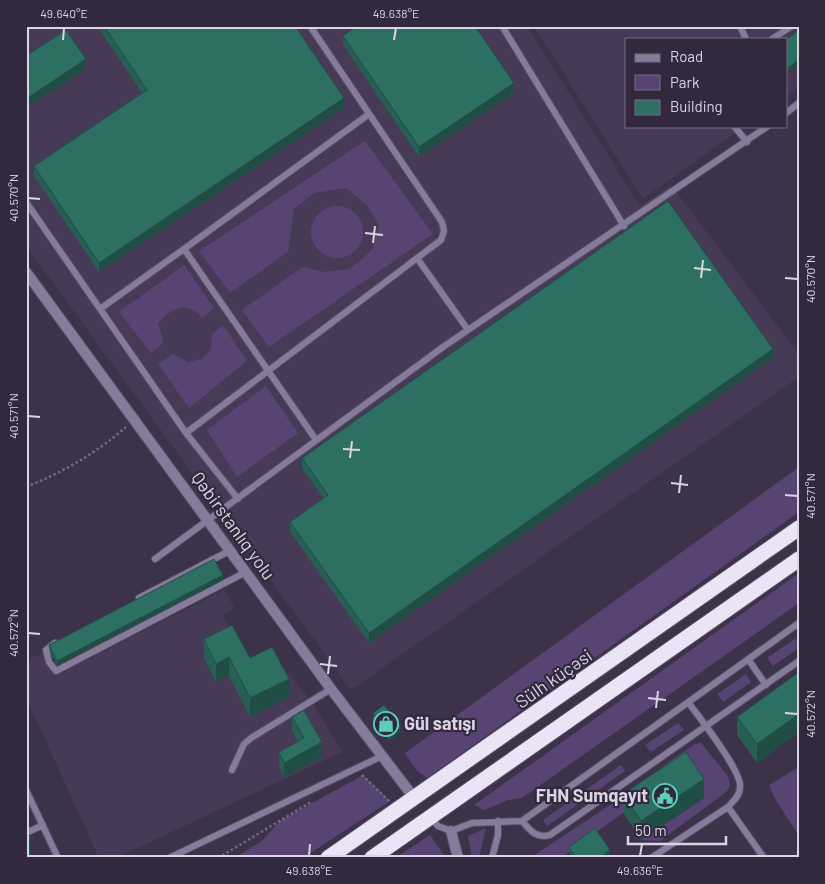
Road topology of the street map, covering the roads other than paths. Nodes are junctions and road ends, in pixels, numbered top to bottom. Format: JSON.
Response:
{"nodes":[{"id":1,"x":310,"y":26,"type":"edge"},
{"id":2,"x":502,"y":26,"type":"edge"},
{"id":3,"x":740,"y":26,"type":"edge"},
{"id":4,"x":792,"y":26,"type":"edge"},
{"id":5,"x":746,"y":38,"type":"edge"},
{"id":6,"x":774,"y":38,"type":"edge"},
{"id":7,"x":799,"y":103,"type":"edge"},
{"id":8,"x":788,"y":111,"type":"edge"},
{"id":9,"x":369,"y":114,"type":"junction"},
{"id":10,"x":736,"y":128,"type":"edge"},
{"id":11,"x":765,"y":128,"type":"edge"},
{"id":12,"x":747,"y":142,"type":"junction"},
{"id":13,"x":26,"y":202,"type":"edge"},
{"id":14,"x":624,"y":226,"type":"junction"},
{"id":15,"x":184,"y":249,"type":"junction"},
{"id":16,"x":417,"y":258,"type":"junction"},
{"id":17,"x":27,"y":276,"type":"edge"},
{"id":18,"x":100,"y":309,"type":"junction"},
{"id":19,"x":468,"y":330,"type":"junction"},
{"id":20,"x":268,"y":369,"type":"junction"},
{"id":21,"x":186,"y":433,"type":"junction"},
{"id":22,"x":316,"y":440,"type":"junction"},
{"id":23,"x":238,"y":499,"type":"junction"},
{"id":24,"x":209,"y":520,"type":"junction"},
{"id":25,"x":799,"y":528,"type":"edge"},
{"id":26,"x":231,"y":550,"type":"junction"},
{"id":27,"x":799,"y":559,"type":"edge"},
{"id":28,"x":155,"y":560,"type":"dead end"},
{"id":29,"x":246,"y":572,"type":"junction"},
{"id":30,"x":131,"y":603,"type":"edge"},
{"id":31,"x":799,"y":623,"type":"edge"},
{"id":32,"x":64,"y":638,"type":"edge"},
{"id":33,"x":748,"y":659,"type":"junction"},
{"id":34,"x":799,"y":661,"type":"edge"},
{"id":35,"x":766,"y":685,"type":"junction"},
{"id":36,"x":332,"y":689,"type":"junction"},
{"id":37,"x":688,"y":702,"type":"junction"},
{"id":38,"x":705,"y":726,"type":"junction"},
{"id":39,"x":382,"y":756,"type":"junction"},
{"id":40,"x":232,"y":770,"type":"dead end"},
{"id":41,"x":26,"y":790,"type":"edge"},
{"id":42,"x":415,"y":799,"type":"junction"},
{"id":43,"x":728,"y":807,"type":"junction"},
{"id":44,"x":430,"y":818,"type":"junction"},
{"id":45,"x":498,"y":821,"type":"junction"},
{"id":46,"x":522,"y":821,"type":"junction"},
{"id":47,"x":42,"y":825,"type":"junction"},
{"id":48,"x":451,"y":831,"type":"junction"},
{"id":49,"x":26,"y":833,"type":"edge"},
{"id":50,"x":58,"y":858,"type":"edge"},
{"id":51,"x":169,"y":858,"type":"edge"},
{"id":52,"x":328,"y":858,"type":"edge"},
{"id":53,"x":372,"y":858,"type":"edge"},
{"id":54,"x":458,"y":858,"type":"edge"},
{"id":55,"x":492,"y":858,"type":"edge"},
{"id":56,"x":650,"y":858,"type":"edge"},
{"id":57,"x":764,"y":858,"type":"edge"}],
"edges":[{"from":1,"to":9,"type":"lane"},
{"from":2,"to":14,"type":"lane"},
{"from":3,"to":5,"type":"lane"},
{"from":4,"to":6,"type":"lane"},
{"from":7,"to":8,"type":"lane"},
{"from":9,"to":15,"type":"lane"},
{"from":9,"to":16,"type":"lane"},
{"from":10,"to":12,"type":"lane"},
{"from":11,"to":12,"type":"lane"},
{"from":12,"to":14,"type":"lane"},
{"from":13,"to":18,"type":"lane"},
{"from":14,"to":19,"type":"lane"},
{"from":15,"to":18,"type":"lane"},
{"from":15,"to":20,"type":"lane"},
{"from":16,"to":19,"type":"lane"},
{"from":16,"to":20,"type":"lane"},
{"from":17,"to":24,"type":"street","name":"Qəbirstanlıq yolu"},
{"from":18,"to":21,"type":"lane"},
{"from":19,"to":22,"type":"lane"},
{"from":20,"to":21,"type":"lane"},
{"from":20,"to":22,"type":"lane"},
{"from":21,"to":23,"type":"lane"},
{"from":22,"to":23,"type":"lane"},
{"from":23,"to":24,"type":"lane"},
{"from":24,"to":26,"type":"street","name":"Qəbirstanlıq yolu"},
{"from":24,"to":28,"type":"lane"},
{"from":25,"to":42,"type":"highway","name":"Sülh küçəsi"},
{"from":26,"to":29,"type":"street","name":"Qəbirstanlıq yolu"},
{"from":26,"to":30,"type":"lane"},
{"from":27,"to":44,"type":"highway"},
{"from":29,"to":32,"type":"lane"},
{"from":29,"to":36,"type":"street","name":"Qəbirstanlıq yolu"},
{"from":31,"to":33,"type":"lane"},
{"from":33,"to":35,"type":"lane"},
{"from":33,"to":37,"type":"lane"},
{"from":34,"to":35,"type":"lane"},
{"from":35,"to":38,"type":"lane"},
{"from":36,"to":39,"type":"street","name":"Qəbirstanlıq yolu"},
{"from":36,"to":40,"type":"lane"},
{"from":37,"to":38,"type":"lane"},
{"from":37,"to":46,"type":"lane"},
{"from":38,"to":43,"type":"lane"},
{"from":38,"to":46,"type":"lane"},
{"from":39,"to":42,"type":"street","name":"Qəbirstanlıq yolu"},
{"from":39,"to":51,"type":"lane"},
{"from":41,"to":47,"type":"lane"},
{"from":42,"to":44,"type":"highway"},
{"from":42,"to":52,"type":"highway","name":"Sülh küçəsi"},
{"from":43,"to":56,"type":"lane"},
{"from":43,"to":57,"type":"lane"},
{"from":44,"to":48,"type":"lane"},
{"from":44,"to":53,"type":"highway"},
{"from":45,"to":46,"type":"lane"},
{"from":45,"to":48,"type":"lane"},
{"from":45,"to":55,"type":"lane"},
{"from":47,"to":49,"type":"lane"},
{"from":47,"to":50,"type":"lane"},
{"from":48,"to":54,"type":"street"}]}
